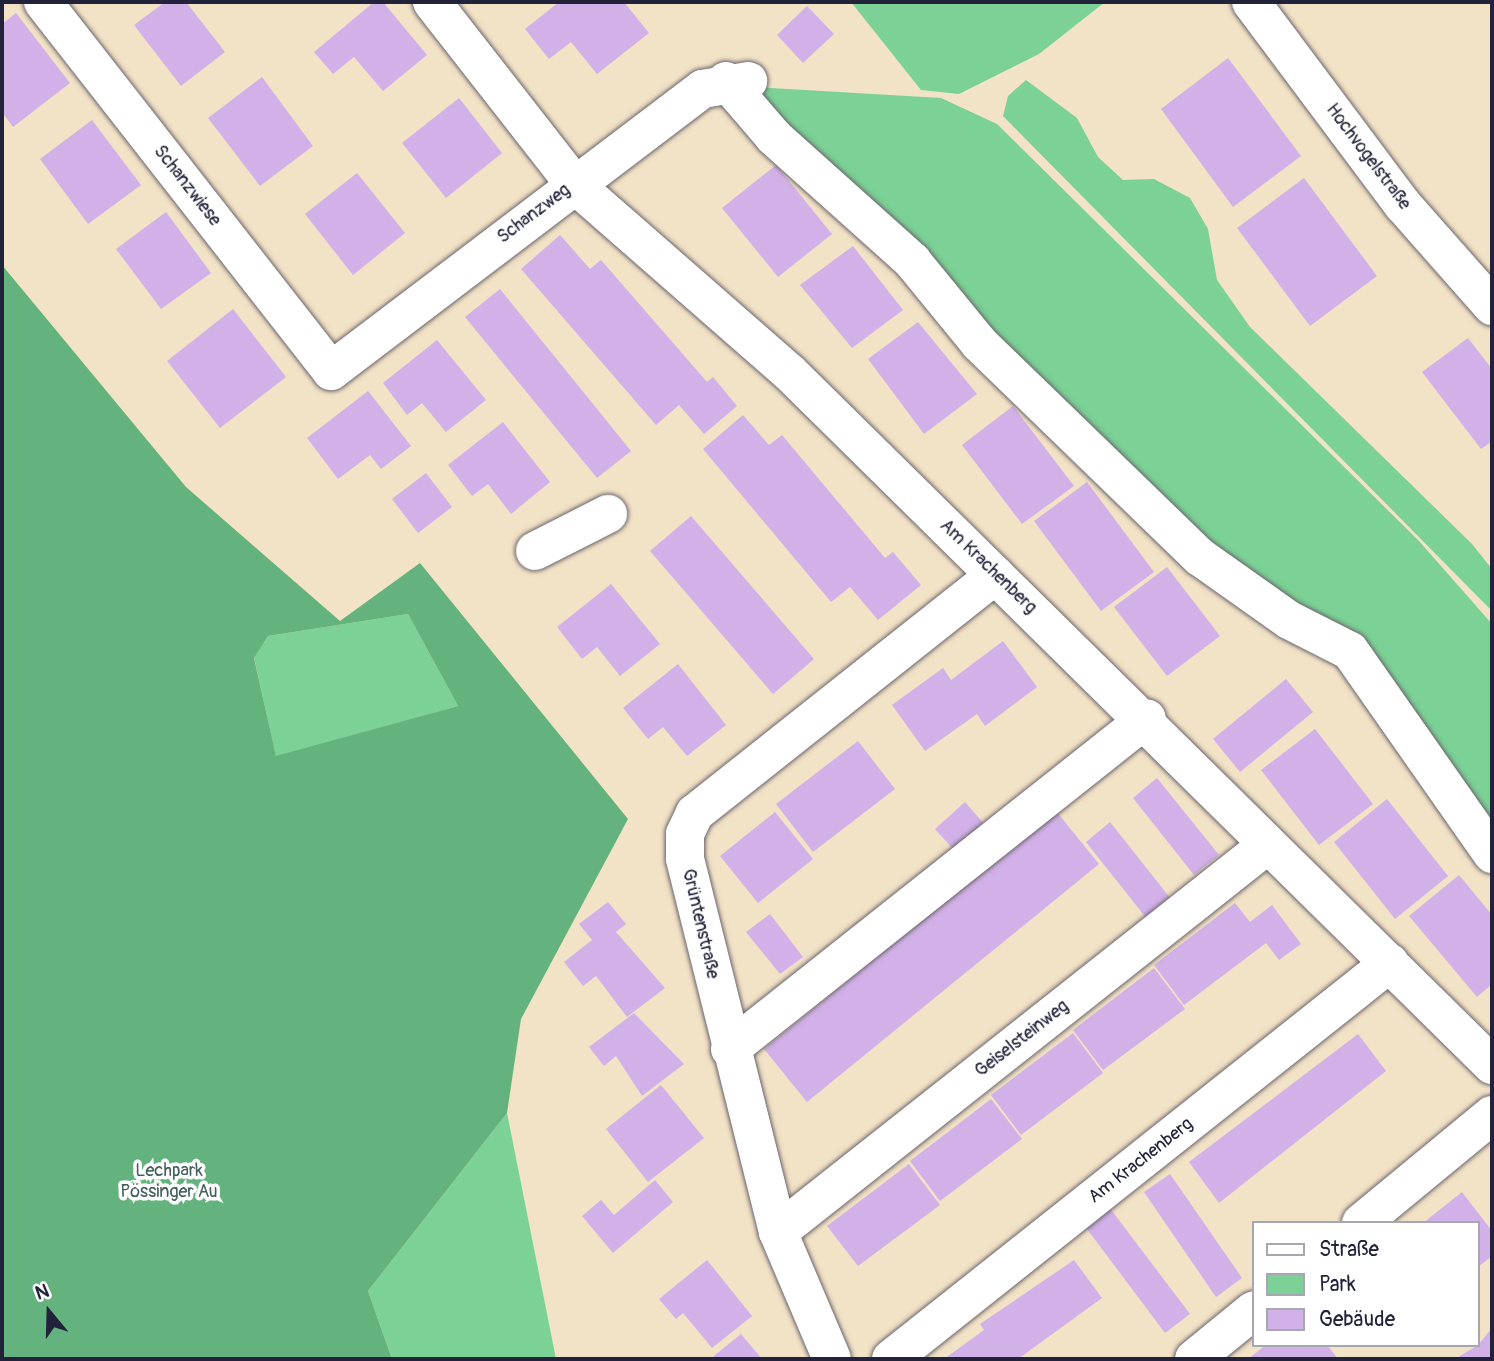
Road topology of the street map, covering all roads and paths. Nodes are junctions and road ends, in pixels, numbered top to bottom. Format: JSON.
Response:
{"nodes":[{"id":1,"x":43,"y":2,"type":"edge"},
{"id":2,"x":432,"y":2,"type":"edge"},
{"id":3,"x":1251,"y":2,"type":"edge"},
{"id":4,"x":574,"y":184,"type":"junction"},
{"id":5,"x":1492,"y":306,"type":"edge"},
{"id":6,"x":331,"y":371,"type":"joint"},
{"id":7,"x":608,"y":513,"type":"dead end"},
{"id":8,"x":535,"y":551,"type":"dead end"},
{"id":9,"x":995,"y":575,"type":"junction"},
{"id":10,"x":1147,"y":718,"type":"junction"},
{"id":11,"x":1266,"y":846,"type":"junction"},
{"id":12,"x":1492,"y":853,"type":"edge"},
{"id":13,"x":1390,"y":962,"type":"junction"},
{"id":14,"x":730,"y":1049,"type":"junction"},
{"id":15,"x":1492,"y":1065,"type":"edge"},
{"id":16,"x":1492,"y":1115,"type":"edge"},
{"id":17,"x":1363,"y":1221,"type":"edge"},
{"id":18,"x":778,"y":1232,"type":"junction"},
{"id":19,"x":1252,"y":1312,"type":"edge"},
{"id":20,"x":832,"y":1359,"type":"edge"},
{"id":21,"x":891,"y":1359,"type":"edge"},
{"id":22,"x":1194,"y":1359,"type":"edge"}],
"edges":[{"from":1,"to":6,"type":"street","name":"Schanzwiese"},
{"from":2,"to":4,"type":"street"},
{"from":3,"to":5,"type":"street","name":"Hochvogelstraße"},
{"from":4,"to":6,"type":"street","name":"Schanzweg"},
{"from":4,"to":9,"type":"street","name":"Am Krachenberg"},
{"from":4,"to":12,"type":"street","name":"Schanzweg"},
{"from":7,"to":8,"type":"street"},
{"from":9,"to":10,"type":"street","name":"Am Krachenberg"},
{"from":9,"to":14,"type":"street","name":"Grüntenstraße"},
{"from":10,"to":11,"type":"street","name":"Am Krachenberg"},
{"from":10,"to":14,"type":"street"},
{"from":11,"to":13,"type":"street","name":"Am Krachenberg"},
{"from":11,"to":18,"type":"street","name":"Geiselsteinweg"},
{"from":13,"to":15,"type":"street","name":"Am Krachenberg"},
{"from":13,"to":21,"type":"street","name":"Am Krachenberg"},
{"from":14,"to":18,"type":"street","name":"Grüntenstraße"},
{"from":16,"to":17,"type":"street"},
{"from":18,"to":20,"type":"street","name":"Grüntenstraße"},
{"from":19,"to":22,"type":"street"}]}
